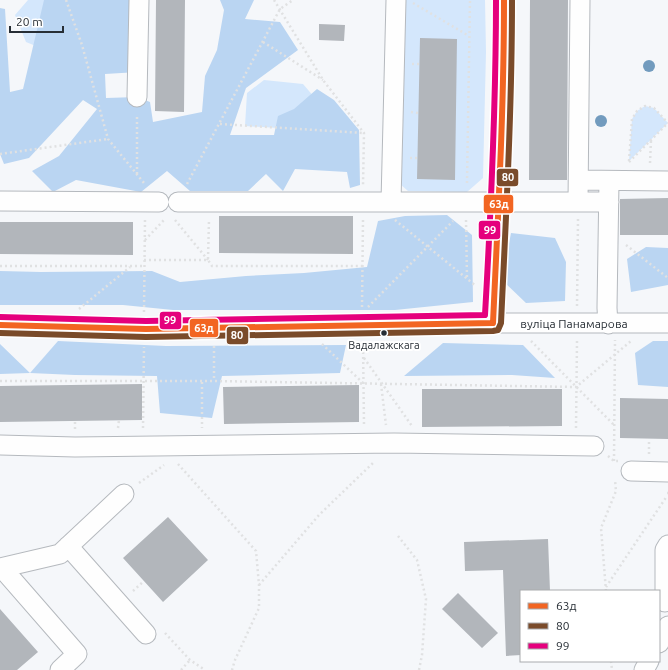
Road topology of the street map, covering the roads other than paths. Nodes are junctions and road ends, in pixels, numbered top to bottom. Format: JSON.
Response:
{"nodes":[{"id":1,"x":139,"y":0,"type":"edge"},
{"id":2,"x":396,"y":0,"type":"edge"},
{"id":3,"x":504,"y":0,"type":"edge"},
{"id":4,"x":580,"y":0,"type":"edge"},
{"id":5,"x":137,"y":97,"type":"road end"},
{"id":6,"x":578,"y":180,"type":"junction"},
{"id":7,"x":609,"y":181,"type":"junction"},
{"id":8,"x":659,"y":181,"type":"edge"},
{"id":9,"x":0,"y":201,"type":"edge"},
{"id":10,"x":178,"y":202,"type":"road end"},
{"id":11,"x":500,"y":202,"type":"junction"},
{"id":12,"x":578,"y":202,"type":"junction"},
{"id":13,"x":608,"y":202,"type":"junction"},
{"id":14,"x":152,"y":208,"type":"road end"},
{"id":15,"x":392,"y":210,"type":"junction"},
{"id":16,"x":492,"y":323,"type":"junction"},
{"id":17,"x":668,"y":324,"type":"edge"},
{"id":18,"x":0,"y":325,"type":"edge"},
{"id":19,"x":611,"y":332,"type":"junction"},
{"id":20,"x":0,"y":445,"type":"edge"},
{"id":21,"x":594,"y":446,"type":"dead end"},
{"id":22,"x":630,"y":471,"type":"dead end"},
{"id":23,"x":668,"y":472,"type":"edge"},
{"id":24,"x":124,"y":494,"type":"dead end"},
{"id":25,"x":668,"y":545,"type":"edge"},
{"id":26,"x":68,"y":546,"type":"junction"},
{"id":27,"x":1,"y":568,"type":"edge"},
{"id":28,"x":664,"y":602,"type":"edge"},
{"id":29,"x":668,"y":626,"type":"edge"},
{"id":30,"x":146,"y":634,"type":"road end"},
{"id":31,"x":660,"y":640,"type":"edge"},
{"id":32,"x":60,"y":670,"type":"edge"}],
"edges":[{"from":1,"to":5,"type":"street"},
{"from":2,"to":15,"type":"street"},
{"from":3,"to":11,"type":"street"},
{"from":4,"to":6,"type":"street"},
{"from":6,"to":7,"type":"street"},
{"from":6,"to":12,"type":"street"},
{"from":7,"to":8,"type":"street"},
{"from":7,"to":13,"type":"street"},
{"from":9,"to":14,"type":"street"},
{"from":10,"to":15,"type":"street"},
{"from":11,"to":12,"type":"street"},
{"from":11,"to":15,"type":"street"},
{"from":11,"to":16,"type":"street"},
{"from":12,"to":13,"type":"street"},
{"from":13,"to":19,"type":"street"},
{"from":16,"to":18,"type":"street","name":"вуліца Панамарова"},
{"from":16,"to":19,"type":"street","name":"вуліца Панамарова"},
{"from":17,"to":19,"type":"street","name":"вуліца Панамарова"},
{"from":20,"to":21,"type":"street"},
{"from":22,"to":23,"type":"street"},
{"from":24,"to":26,"type":"street"},
{"from":25,"to":28,"type":"street"},
{"from":26,"to":27,"type":"street"},
{"from":26,"to":30,"type":"street"},
{"from":27,"to":32,"type":"street"},
{"from":29,"to":31,"type":"street"}]}
